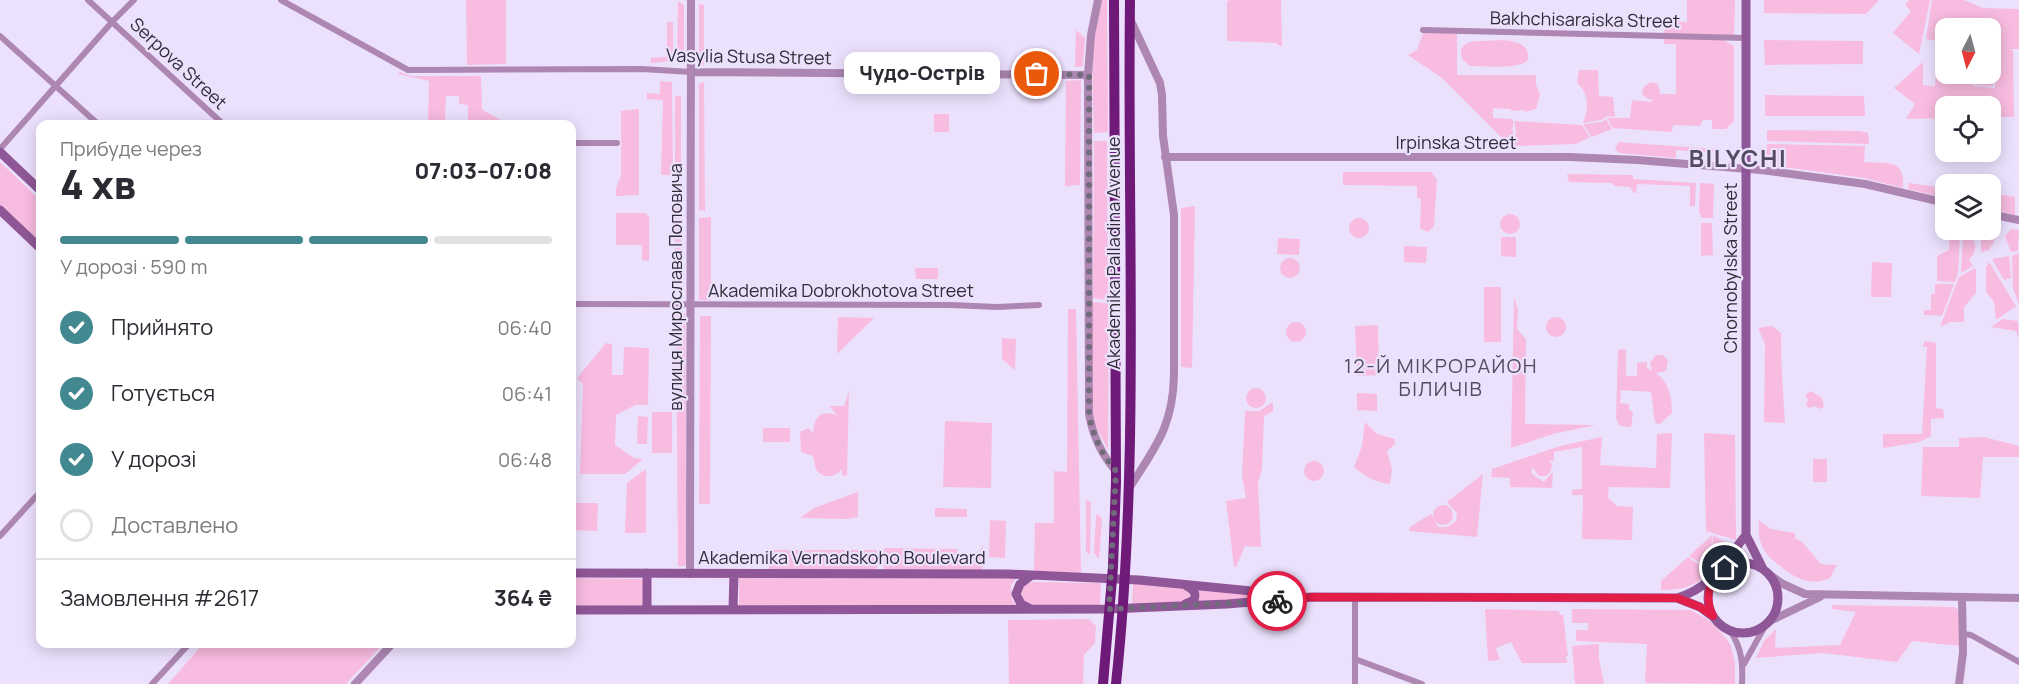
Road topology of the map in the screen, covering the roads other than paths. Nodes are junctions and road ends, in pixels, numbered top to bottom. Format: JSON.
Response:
{"nodes":[{"id":1,"x":88,"y":0,"type":"edge"},
{"id":2,"x":134,"y":0,"type":"edge"},
{"id":3,"x":281,"y":0,"type":"edge"},
{"id":4,"x":691,"y":0,"type":"edge"},
{"id":5,"x":1098,"y":0,"type":"edge"},
{"id":6,"x":1114,"y":0,"type":"edge"},
{"id":7,"x":1130,"y":0,"type":"edge"},
{"id":8,"x":1746,"y":0,"type":"edge"},
{"id":9,"x":1130,"y":18,"type":"junction"},
{"id":10,"x":112,"y":22,"type":"junction"},
{"id":11,"x":1423,"y":30,"type":"dead end"},
{"id":12,"x":0,"y":36,"type":"edge"},
{"id":13,"x":1746,"y":38,"type":"junction"},
{"id":14,"x":691,"y":72,"type":"junction"},
{"id":15,"x":1089,"y":75,"type":"junction"},
{"id":16,"x":55,"y":86,"type":"junction"},
{"id":17,"x":93,"y":120,"type":"edge"},
{"id":18,"x":219,"y":120,"type":"edge"},
{"id":19,"x":576,"y":143,"type":"edge"},
{"id":20,"x":617,"y":143,"type":"dead end"},
{"id":21,"x":0,"y":150,"type":"edge"},
{"id":22,"x":1165,"y":157,"type":"junction"},
{"id":23,"x":1747,"y":170,"type":"junction"},
{"id":24,"x":36,"y":186,"type":"edge"},
{"id":25,"x":1935,"y":200,"type":"edge"},
{"id":26,"x":0,"y":210,"type":"edge"},
{"id":27,"x":2001,"y":216,"type":"edge"},
{"id":28,"x":2019,"y":220,"type":"edge"},
{"id":29,"x":36,"y":244,"type":"edge"},
{"id":30,"x":576,"y":304,"type":"edge"},
{"id":31,"x":690,"y":304,"type":"junction"},
{"id":32,"x":1039,"y":305,"type":"dead end"},
{"id":33,"x":1116,"y":471,"type":"junction"},
{"id":34,"x":1129,"y":489,"type":"junction"},
{"id":35,"x":36,"y":496,"type":"edge"},
{"id":36,"x":1746,"y":535,"type":"junction"},
{"id":37,"x":0,"y":536,"type":"edge"},
{"id":38,"x":1766,"y":572,"type":"junction"},
{"id":39,"x":576,"y":573,"type":"edge"},
{"id":40,"x":647,"y":573,"type":"junction"},
{"id":41,"x":690,"y":574,"type":"junction"},
{"id":42,"x":734,"y":574,"type":"junction"},
{"id":43,"x":1717,"y":574,"type":"junction"},
{"id":44,"x":1032,"y":576,"type":"junction"},
{"id":45,"x":1112,"y":578,"type":"junction"},
{"id":46,"x":1125,"y":579,"type":"junction"},
{"id":47,"x":1184,"y":584,"type":"junction"},
{"id":48,"x":1826,"y":596,"type":"junction"},
{"id":49,"x":1312,"y":597,"type":"junction"},
{"id":50,"x":1355,"y":597,"type":"junction"},
{"id":51,"x":1962,"y":597,"type":"junction"},
{"id":52,"x":1677,"y":598,"type":"junction"},
{"id":53,"x":2019,"y":598,"type":"edge"},
{"id":54,"x":1177,"y":606,"type":"junction"},
{"id":55,"x":647,"y":609,"type":"junction"},
{"id":56,"x":734,"y":609,"type":"junction"},
{"id":57,"x":1036,"y":609,"type":"junction"},
{"id":58,"x":1109,"y":609,"type":"junction"},
{"id":59,"x":1123,"y":609,"type":"junction"},
{"id":60,"x":576,"y":610,"type":"edge"},
{"id":61,"x":1713,"y":616,"type":"junction"},
{"id":62,"x":1768,"y":623,"type":"junction"},
{"id":63,"x":1731,"y":632,"type":"junction"},
{"id":64,"x":1963,"y":634,"type":"junction"},
{"id":65,"x":185,"y":648,"type":"edge"},
{"id":66,"x":388,"y":648,"type":"edge"},
{"id":67,"x":1354,"y":659,"type":"junction"},
{"id":68,"x":2019,"y":662,"type":"edge"},
{"id":69,"x":1743,"y":665,"type":"junction"},
{"id":70,"x":152,"y":684,"type":"edge"},
{"id":71,"x":355,"y":684,"type":"edge"},
{"id":72,"x":1102,"y":684,"type":"edge"},
{"id":73,"x":1116,"y":684,"type":"edge"},
{"id":74,"x":1355,"y":684,"type":"edge"},
{"id":75,"x":1422,"y":684,"type":"edge"},
{"id":76,"x":1742,"y":684,"type":"edge"},
{"id":77,"x":1959,"y":684,"type":"edge"}],
"edges":[{"from":1,"to":10,"type":"street","name":"Serpova Street"},
{"from":2,"to":10,"type":"street"},
{"from":3,"to":14,"type":"street","name":"Vasylia Stusa Street"},
{"from":4,"to":14,"type":"street","name":"вулиця Мирослава Поповича"},
{"from":5,"to":15,"type":"street","name":"Akademika Palladina Avenue"},
{"from":6,"to":33,"type":"highway","name":"Akademika Palladina Avenue"},
{"from":7,"to":9,"type":"highway","name":"Akademika Palladina Avenue"},
{"from":8,"to":13,"type":"main road","name":"Chornobylska Street"},
{"from":9,"to":22,"type":"street","name":"Akademika Palladina Avenue"},
{"from":9,"to":34,"type":"highway","name":"Akademika Palladina Avenue"},
{"from":10,"to":16,"type":"street"},
{"from":10,"to":18,"type":"street","name":"Serpova Street"},
{"from":11,"to":13,"type":"street","name":"Bakhchisaraiska Street"},
{"from":12,"to":16,"type":"street"},
{"from":13,"to":23,"type":"main road","name":"Chornobylska Street"},
{"from":14,"to":15,"type":"street","name":"Vasylia Stusa Street"},
{"from":14,"to":31,"type":"street","name":"вулиця Мирослава Поповича"},
{"from":15,"to":33,"type":"street","name":"Akademika Palladina Avenue"},
{"from":16,"to":17,"type":"street"},
{"from":16,"to":21,"type":"street"},
{"from":19,"to":20,"type":"street"},
{"from":21,"to":24,"type":"main road"},
{"from":22,"to":23,"type":"street","name":"Irpinska Street"},
{"from":22,"to":34,"type":"street","name":"Akademika Palladina Avenue"},
{"from":23,"to":25,"type":"street","name":"Irpinska Street"},
{"from":23,"to":36,"type":"main road","name":"Chornobylska Street"},
{"from":26,"to":29,"type":"main road"},
{"from":27,"to":28,"type":"street"},
{"from":30,"to":31,"type":"street","name":"Akademika Dobrokhotova Street"},
{"from":31,"to":32,"type":"street","name":"Akademika Dobrokhotova Street"},
{"from":31,"to":41,"type":"street","name":"вулиця Мирослава Поповича"},
{"from":33,"to":45,"type":"highway","name":"Akademika Palladina Avenue"},
{"from":34,"to":46,"type":"highway","name":"Akademika Palladina Avenue"},
{"from":35,"to":37,"type":"street"},
{"from":36,"to":38,"type":"main road"},
{"from":36,"to":43,"type":"main road"},
{"from":38,"to":43,"type":"main road"},
{"from":38,"to":48,"type":"street"},
{"from":38,"to":62,"type":"main road"},
{"from":39,"to":40,"type":"main road","name":"Akademika Vernadskoho Boulevard"},
{"from":40,"to":41,"type":"main road","name":"Akademika Vernadskoho Boulevard"},
{"from":40,"to":55,"type":"main road"},
{"from":41,"to":42,"type":"main road","name":"Akademika Vernadskoho Boulevard"},
{"from":42,"to":44,"type":"main road","name":"Akademika Vernadskoho Boulevard"},
{"from":42,"to":56,"type":"main road"},
{"from":43,"to":52,"type":"main road"},
{"from":43,"to":61,"type":"main road"},
{"from":44,"to":45,"type":"main road","name":"Akademika Vernadskoho Boulevard"},
{"from":44,"to":57,"type":"main road"},
{"from":45,"to":46,"type":"main road","name":"Akademika Vernadskoho Boulevard"},
{"from":45,"to":58,"type":"highway","name":"Akademika Palladina Avenue"},
{"from":46,"to":47,"type":"main road","name":"Akademika Vernadskoho Boulevard"},
{"from":46,"to":59,"type":"highway","name":"Akademika Palladina Avenue"},
{"from":47,"to":49,"type":"main road","name":"Akademika Vernadskoho Boulevard"},
{"from":47,"to":54,"type":"main road"},
{"from":48,"to":51,"type":"street"},
{"from":48,"to":62,"type":"street"},
{"from":49,"to":50,"type":"main road"},
{"from":49,"to":54,"type":"main road"},
{"from":50,"to":52,"type":"main road"},
{"from":50,"to":67,"type":"street"},
{"from":51,"to":53,"type":"street"},
{"from":51,"to":64,"type":"street"},
{"from":52,"to":61,"type":"main road"},
{"from":54,"to":59,"type":"main road"},
{"from":55,"to":56,"type":"main road"},
{"from":55,"to":60,"type":"main road"},
{"from":56,"to":57,"type":"main road"},
{"from":57,"to":58,"type":"main road"},
{"from":58,"to":59,"type":"main road"},
{"from":58,"to":72,"type":"highway","name":"Akademika Palladina Avenue"},
{"from":59,"to":73,"type":"highway","name":"Akademika Palladina Avenue"},
{"from":61,"to":63,"type":"main road"},
{"from":62,"to":63,"type":"main road"},
{"from":62,"to":69,"type":"street"},
{"from":63,"to":69,"type":"street"},
{"from":64,"to":68,"type":"street"},
{"from":64,"to":77,"type":"street"},
{"from":65,"to":70,"type":"street"},
{"from":66,"to":71,"type":"street"},
{"from":67,"to":74,"type":"street"},
{"from":67,"to":75,"type":"street"},
{"from":69,"to":76,"type":"street"}]}
